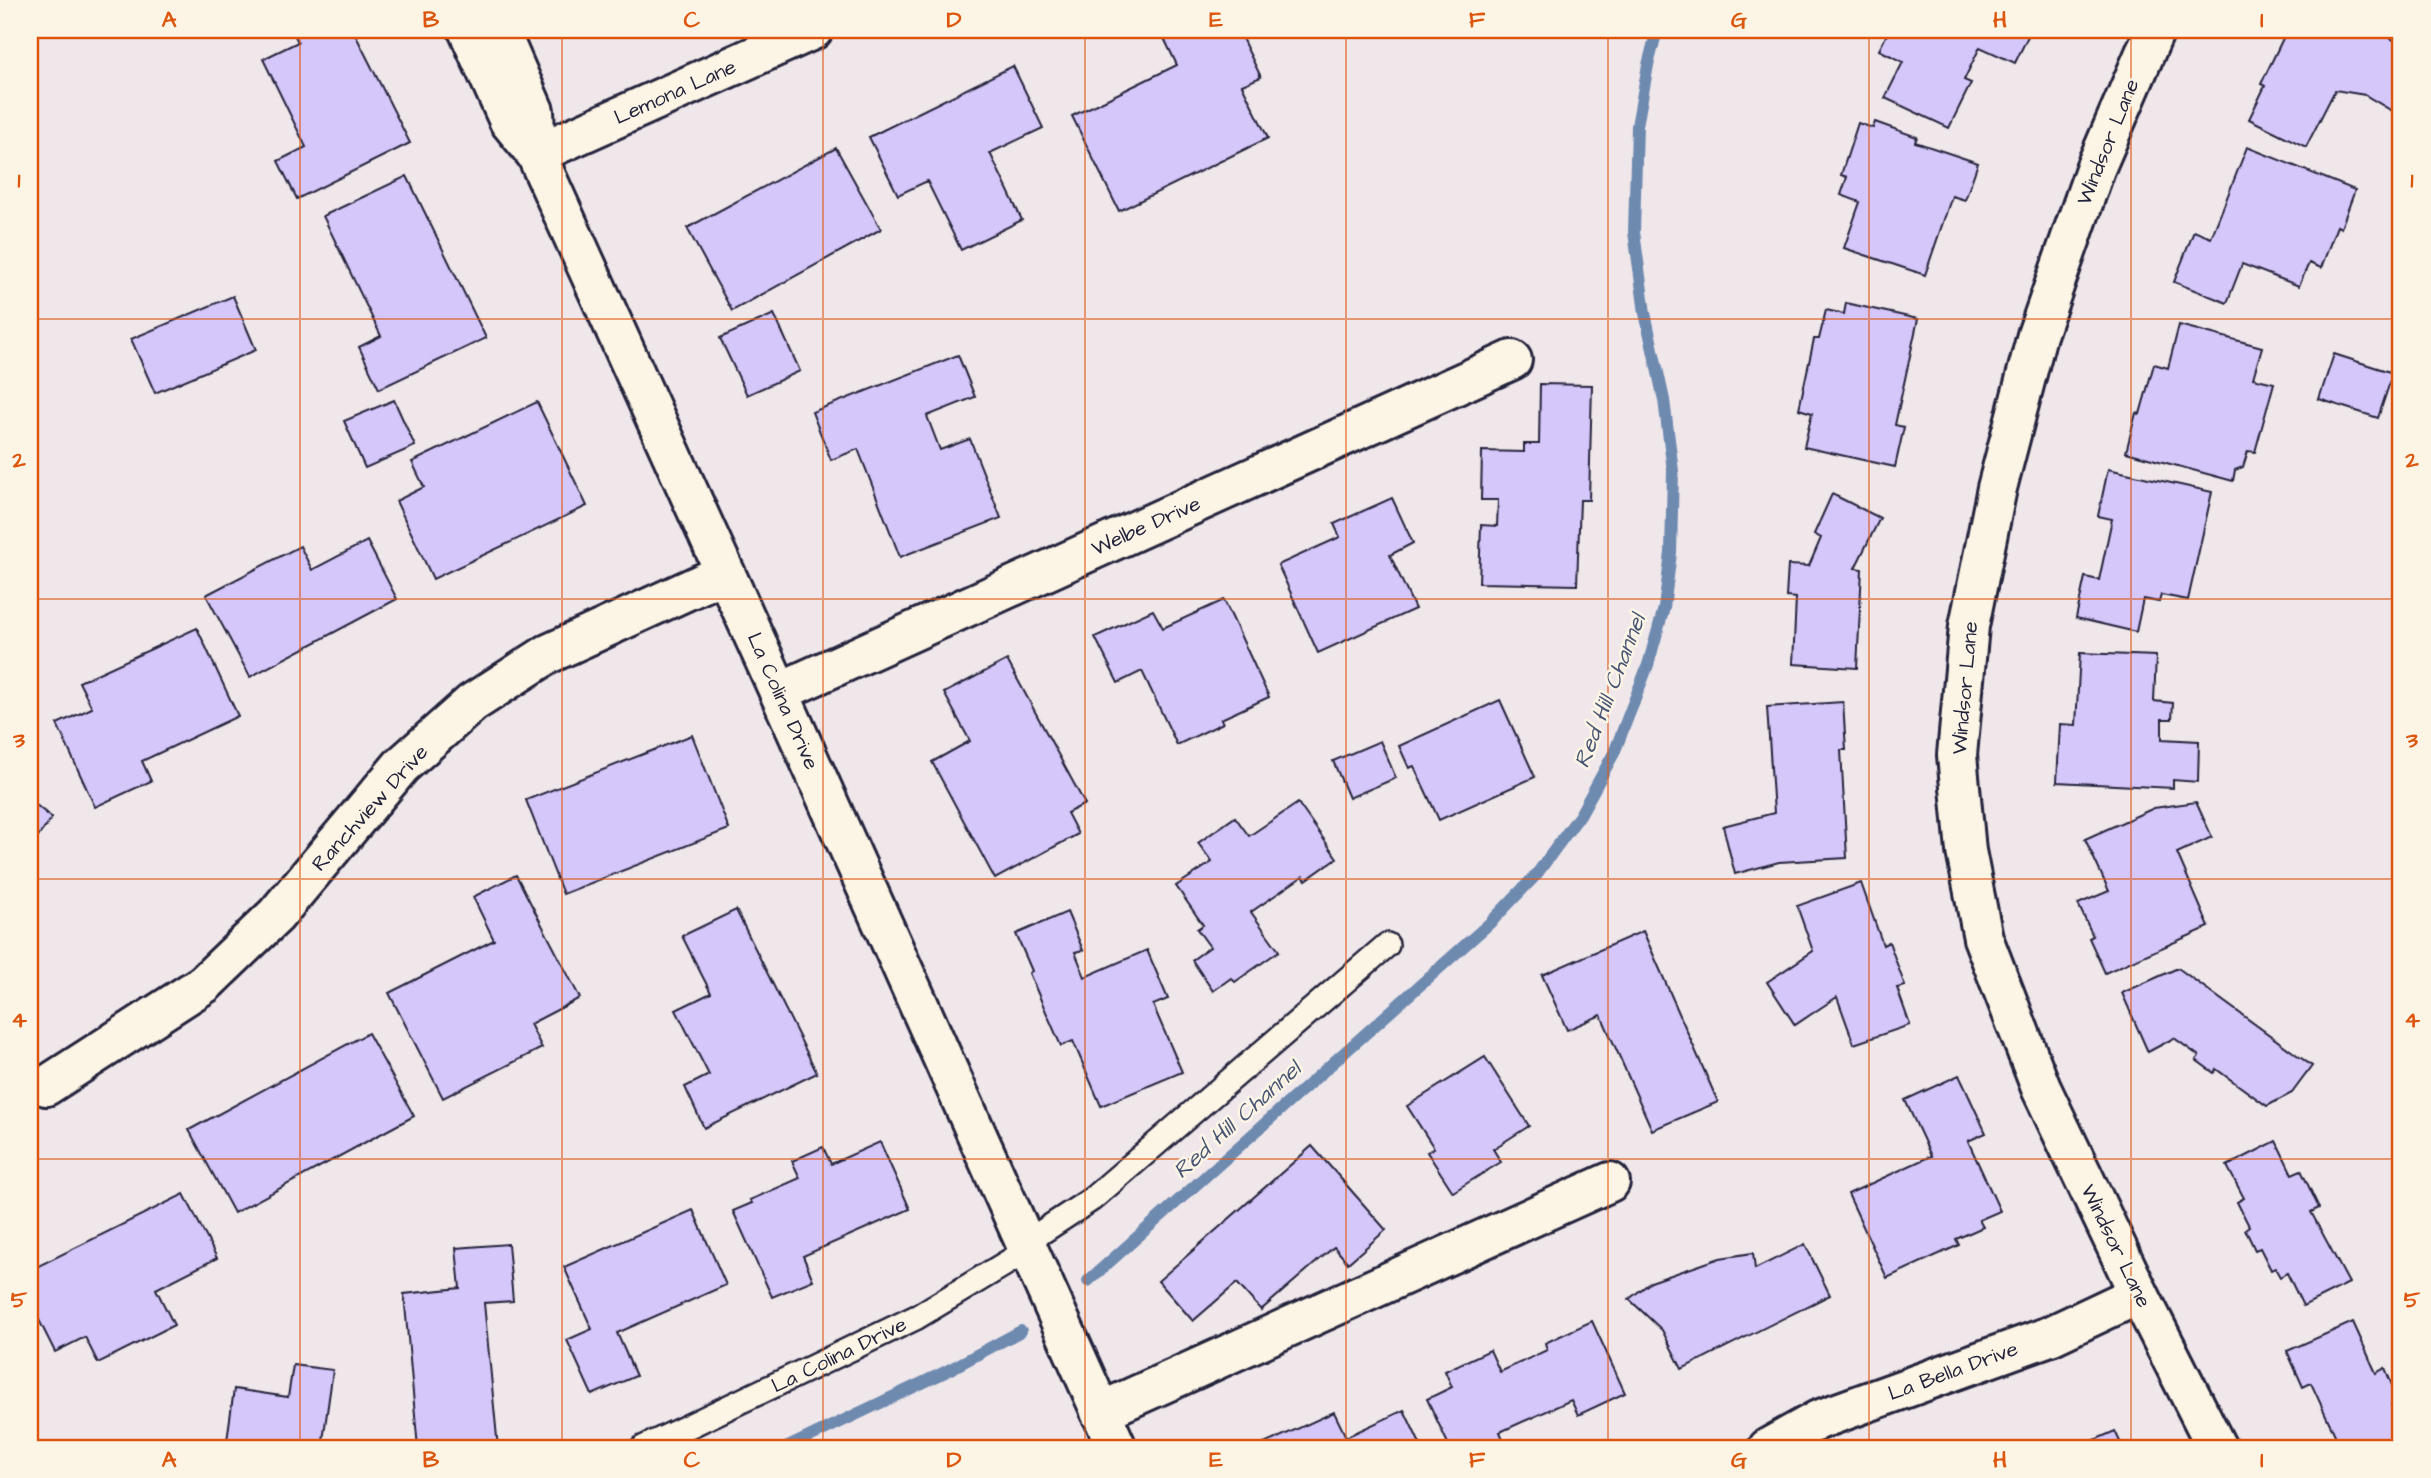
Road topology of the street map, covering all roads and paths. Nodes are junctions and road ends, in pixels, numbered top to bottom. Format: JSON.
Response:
{"nodes":[{"id":1,"x":468,"y":30,"type":"edge"},
{"id":2,"x":499,"y":30,"type":"edge"},
{"id":3,"x":813,"y":30,"type":"edge"},
{"id":4,"x":2155,"y":30,"type":"edge"},
{"id":5,"x":536,"y":154,"type":"junction"},
{"id":6,"x":1512,"y":360,"type":"dead end"},
{"id":7,"x":725,"y":573,"type":"junction"},
{"id":8,"x":779,"y":692,"type":"junction"},
{"id":9,"x":1387,"y":945,"type":"dead end"},
{"id":10,"x":46,"y":1086,"type":"dead end"},
{"id":11,"x":1610,"y":1182,"type":"dead end"},
{"id":12,"x":1026,"y":1246,"type":"junction"},
{"id":13,"x":2139,"y":1294,"type":"junction"},
{"id":14,"x":1100,"y":1412,"type":"junction"},
{"id":15,"x":643,"y":1448,"type":"edge"},
{"id":16,"x":1117,"y":1448,"type":"edge"},
{"id":17,"x":1768,"y":1448,"type":"edge"},
{"id":18,"x":2217,"y":1448,"type":"edge"}],
"edges":[{"from":1,"to":5,"type":"street","name":"La Colina Drive"},
{"from":2,"to":5,"type":"street","name":"La Colina Drive"},
{"from":3,"to":5,"type":"street","name":"Lemona Lane"},
{"from":4,"to":13,"type":"street","name":"Windsor Lane"},
{"from":5,"to":7,"type":"street","name":"La Colina Drive"},
{"from":6,"to":8,"type":"street","name":"Welbe Drive"},
{"from":7,"to":8,"type":"street","name":"La Colina Drive"},
{"from":7,"to":10,"type":"street","name":"Ranchview Drive"},
{"from":8,"to":12,"type":"street","name":"La Colina Drive"},
{"from":9,"to":12,"type":"lane"},
{"from":11,"to":14,"type":"street"},
{"from":12,"to":14,"type":"street","name":"La Colina Drive"},
{"from":12,"to":15,"type":"lane","name":"La Colina Drive"},
{"from":13,"to":17,"type":"street","name":"La Bella Drive"},
{"from":13,"to":18,"type":"street","name":"Windsor Lane"},
{"from":14,"to":16,"type":"street","name":"La Colina Drive"}]}
